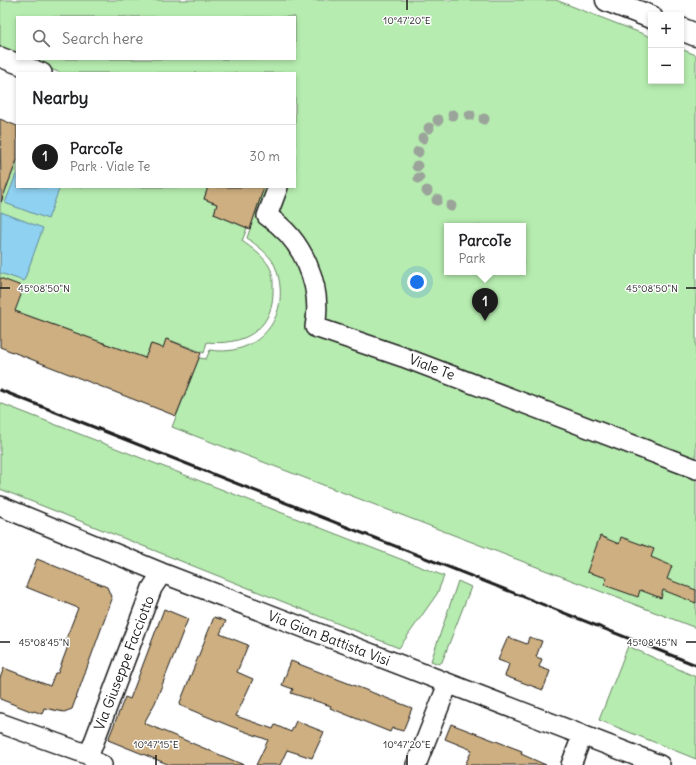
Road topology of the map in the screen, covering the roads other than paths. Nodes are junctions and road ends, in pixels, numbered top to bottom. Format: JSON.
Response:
{"nodes":[{"id":1,"x":607,"y":0,"type":"edge"},
{"id":2,"x":642,"y":9,"type":"edge"},
{"id":3,"x":684,"y":30,"type":"edge"},
{"id":4,"x":696,"y":35,"type":"edge"},
{"id":5,"x":0,"y":57,"type":"edge"},
{"id":6,"x":39,"y":72,"type":"edge"},
{"id":7,"x":278,"y":188,"type":"edge"},
{"id":8,"x":696,"y":468,"type":"edge"},
{"id":9,"x":0,"y":506,"type":"edge"},
{"id":10,"x":162,"y":573,"type":"junction"},
{"id":11,"x":448,"y":684,"type":"junction"},
{"id":12,"x":0,"y":723,"type":"edge"},
{"id":13,"x":582,"y":736,"type":"junction"},
{"id":14,"x":95,"y":760,"type":"edge"},
{"id":15,"x":416,"y":765,"type":"edge"},
{"id":16,"x":571,"y":765,"type":"edge"},
{"id":17,"x":660,"y":765,"type":"edge"}],
"edges":[{"from":1,"to":2,"type":"main road"},
{"from":3,"to":4,"type":"main road"},
{"from":5,"to":6,"type":"street"},
{"from":7,"to":8,"type":"street","name":"Viale Te"},
{"from":9,"to":10,"type":"street","name":"Via Gian Battista Visi"},
{"from":10,"to":11,"type":"street","name":"Via Gian Battista Visi"},
{"from":10,"to":14,"type":"street","name":"Via Giuseppe Facciotto"},
{"from":11,"to":13,"type":"street","name":"Via Gian Battista Visi"},
{"from":11,"to":15,"type":"street"},
{"from":12,"to":14,"type":"street"},
{"from":13,"to":16,"type":"street"},
{"from":13,"to":17,"type":"street","name":"Via Gian Battista Visi"}]}
